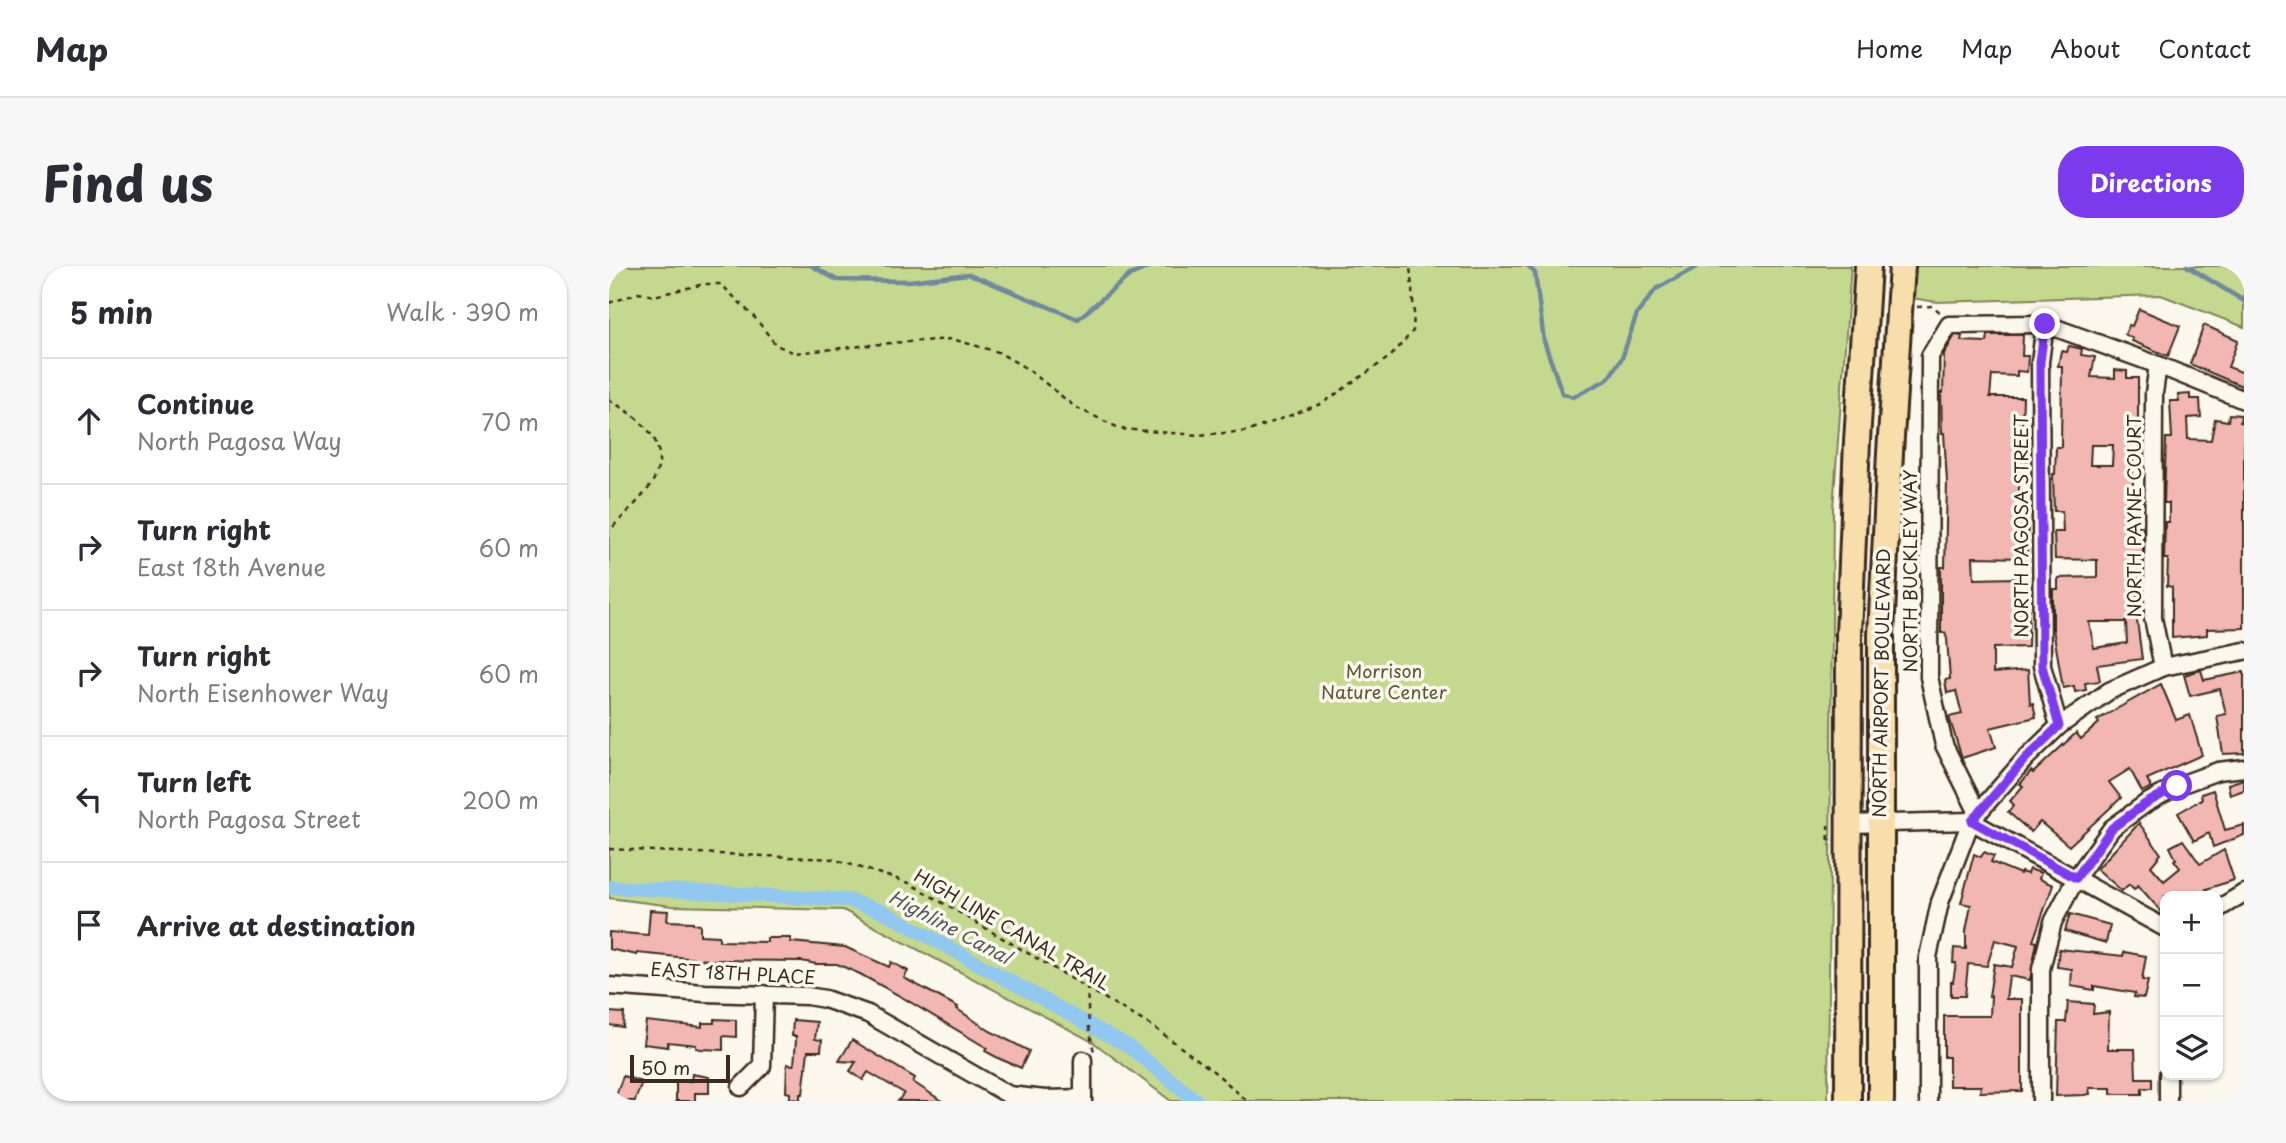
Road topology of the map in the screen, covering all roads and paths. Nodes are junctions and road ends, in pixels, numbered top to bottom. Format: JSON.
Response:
{"nodes":[{"id":1,"x":1410,"y":266,"type":"edge"},
{"id":2,"x":1868,"y":272,"type":"edge"},
{"id":3,"x":1902,"y":272,"type":"edge"},
{"id":4,"x":609,"y":303,"type":"edge"},
{"id":5,"x":1911,"y":307,"type":"dead end"},
{"id":6,"x":1945,"y":319,"type":"junction"},
{"id":7,"x":2045,"y":324,"type":"junction"},
{"id":8,"x":2158,"y":365,"type":"junction"},
{"id":9,"x":609,"y":400,"type":"edge"},
{"id":10,"x":2244,"y":400,"type":"edge"},
{"id":11,"x":609,"y":531,"type":"edge"},
{"id":12,"x":2244,"y":651,"type":"edge"},
{"id":13,"x":2163,"y":667,"type":"junction"},
{"id":14,"x":2059,"y":726,"type":"junction"},
{"id":15,"x":2244,"y":768,"type":"edge"},
{"id":16,"x":1975,"y":817,"type":"junction"},
{"id":17,"x":1879,"y":822,"type":"junction"},
{"id":18,"x":1849,"y":824,"type":"junction"},
{"id":19,"x":609,"y":849,"type":"edge"},
{"id":20,"x":2076,"y":878,"type":"junction"},
{"id":21,"x":2244,"y":893,"type":"edge"},
{"id":22,"x":2223,"y":906,"type":"edge"},
{"id":23,"x":2160,"y":925,"type":"edge"},
{"id":24,"x":609,"y":986,"type":"edge"},
{"id":25,"x":1087,"y":986,"type":"junction"},
{"id":26,"x":764,"y":994,"type":"junction"},
{"id":27,"x":1083,"y":1061,"type":"joint"},
{"id":28,"x":2168,"y":1080,"type":"edge"},
{"id":29,"x":741,"y":1087,"type":"dead end"},
{"id":30,"x":1083,"y":1100,"type":"edge"},
{"id":31,"x":1247,"y":1101,"type":"edge"},
{"id":32,"x":1849,"y":1101,"type":"edge"},
{"id":33,"x":1881,"y":1101,"type":"edge"},
{"id":34,"x":1928,"y":1101,"type":"edge"},
{"id":35,"x":2041,"y":1101,"type":"edge"},
{"id":36,"x":2168,"y":1101,"type":"edge"}],
"edges":[{"from":1,"to":4,"type":"path"},
{"from":2,"to":18,"type":"main road","name":"NORTH AIRPORT BOULEVARD"},
{"from":3,"to":17,"type":"main road","name":"NORTH AIRPORT BOULEVARD"},
{"from":5,"to":6,"type":"path"},
{"from":6,"to":7,"type":"street"},
{"from":6,"to":16,"type":"street","name":"NORTH BUCKLEY WAY"},
{"from":7,"to":8,"type":"street"},
{"from":7,"to":14,"type":"street","name":"NORTH PAGOSA STREET"},
{"from":8,"to":10,"type":"street"},
{"from":8,"to":13,"type":"street","name":"NORTH PAYNE COURT"},
{"from":9,"to":11,"type":"path"},
{"from":12,"to":13,"type":"street"},
{"from":13,"to":14,"type":"street"},
{"from":14,"to":16,"type":"street"},
{"from":15,"to":20,"type":"street"},
{"from":16,"to":17,"type":"street"},
{"from":16,"to":20,"type":"street"},
{"from":16,"to":34,"type":"street"},
{"from":17,"to":18,"type":"street"},
{"from":17,"to":33,"type":"main road","name":"NORTH AIRPORT BOULEVARD"},
{"from":18,"to":32,"type":"main road","name":"NORTH AIRPORT BOULEVARD"},
{"from":19,"to":25,"type":"path","name":"HIGH LINE CANAL TRAIL"},
{"from":20,"to":23,"type":"street"},
{"from":20,"to":35,"type":"street"},
{"from":21,"to":22,"type":"street"},
{"from":24,"to":26,"type":"street","name":"EAST 18TH PLACE"},
{"from":25,"to":27,"type":"path"},
{"from":25,"to":31,"type":"path","name":"HIGH LINE CANAL TRAIL"},
{"from":26,"to":29,"type":"street"},
{"from":26,"to":30,"type":"street","name":"EAST 18TH PLACE"},
{"from":27,"to":30,"type":"street"},
{"from":28,"to":36,"type":"street"}]}
